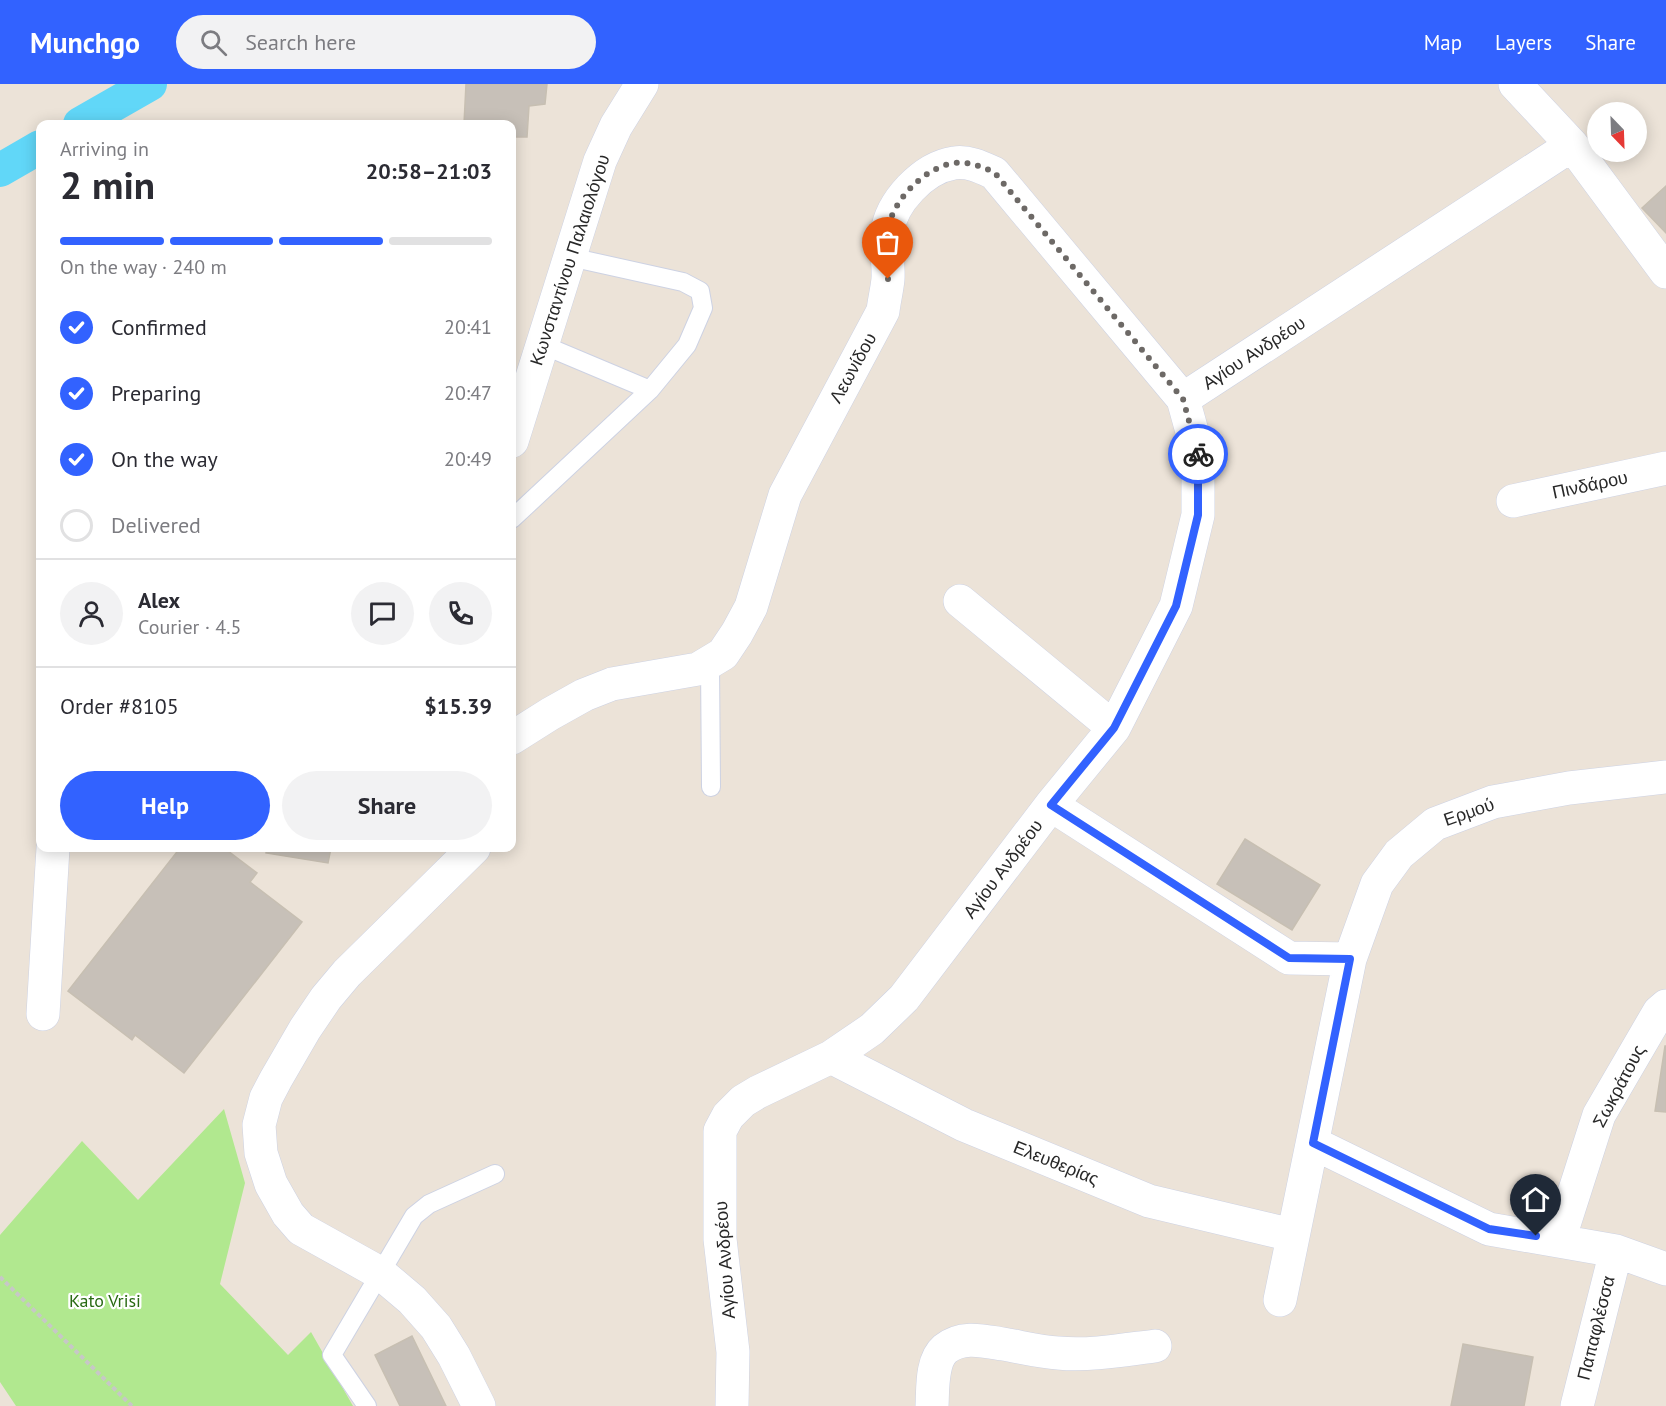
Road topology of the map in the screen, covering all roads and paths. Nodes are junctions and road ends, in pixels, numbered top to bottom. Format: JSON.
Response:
{"nodes":[{"id":1,"x":642,"y":84,"type":"edge"},
{"id":2,"x":1515,"y":84,"type":"edge"},
{"id":3,"x":1572,"y":145,"type":"junction"},
{"id":4,"x":570,"y":256,"type":"junction"},
{"id":5,"x":1666,"y":272,"type":"edge"},
{"id":6,"x":543,"y":345,"type":"junction"},
{"id":7,"x":650,"y":390,"type":"junction"},
{"id":8,"x":1183,"y":399,"type":"junction"},
{"id":9,"x":516,"y":429,"type":"edge"},
{"id":10,"x":1666,"y":468,"type":"edge"},
{"id":11,"x":1513,"y":501,"type":"dead end"},
{"id":12,"x":516,"y":515,"type":"edge"},
{"id":13,"x":960,"y":601,"type":"dead end"},
{"id":14,"x":710,"y":663,"type":"junction"},
{"id":15,"x":1114,"y":728,"type":"junction"},
{"id":16,"x":516,"y":736,"type":"edge"},
{"id":17,"x":1666,"y":777,"type":"edge"},
{"id":18,"x":711,"y":787,"type":"dead end"},
{"id":19,"x":1051,"y":805,"type":"junction"},
{"id":20,"x":53,"y":852,"type":"edge"},
{"id":21,"x":470,"y":852,"type":"edge"},
{"id":22,"x":1350,"y":959,"type":"junction"},
{"id":23,"x":1666,"y":1006,"type":"edge"},
{"id":24,"x":43,"y":1014,"type":"dead end"},
{"id":25,"x":831,"y":1057,"type":"junction"},
{"id":26,"x":1313,"y":1143,"type":"junction"},
{"id":27,"x":495,"y":1174,"type":"dead end"},
{"id":28,"x":1292,"y":1235,"type":"junction"},
{"id":29,"x":1559,"y":1240,"type":"junction"},
{"id":30,"x":1616,"y":1251,"type":"junction"},
{"id":31,"x":1666,"y":1269,"type":"edge"},
{"id":32,"x":380,"y":1273,"type":"junction"},
{"id":33,"x":0,"y":1277,"type":"edge"},
{"id":34,"x":1280,"y":1300,"type":"dead end"},
{"id":35,"x":1155,"y":1346,"type":"dead end"},
{"id":36,"x":132,"y":1406,"type":"edge"},
{"id":37,"x":367,"y":1406,"type":"edge"},
{"id":38,"x":479,"y":1406,"type":"edge"},
{"id":39,"x":732,"y":1406,"type":"edge"},
{"id":40,"x":932,"y":1406,"type":"edge"},
{"id":41,"x":1577,"y":1406,"type":"edge"}],
"edges":[{"from":1,"to":4,"type":"street","name":"Κωνσταντίνου Παλαιολόγου"},
{"from":2,"to":3,"type":"street"},
{"from":3,"to":5,"type":"street"},
{"from":3,"to":8,"type":"street","name":"Αγίου Ανδρέου"},
{"from":4,"to":6,"type":"street","name":"Κωνσταντίνου Παλαιολόγου"},
{"from":4,"to":7,"type":"lane"},
{"from":6,"to":7,"type":"lane"},
{"from":6,"to":9,"type":"street","name":"Κωνσταντίνου Παλαιολόγου"},
{"from":7,"to":12,"type":"lane"},
{"from":8,"to":14,"type":"street","name":"Λεωνίδου"},
{"from":8,"to":15,"type":"street","name":"Αγίου Ανδρέου"},
{"from":10,"to":11,"type":"street","name":"Πινδάρου"},
{"from":13,"to":15,"type":"street"},
{"from":14,"to":16,"type":"street","name":"Λεωνίδου"},
{"from":14,"to":18,"type":"lane"},
{"from":15,"to":19,"type":"street","name":"Αγίου Ανδρέου"},
{"from":17,"to":22,"type":"street","name":"Ερμού"},
{"from":19,"to":22,"type":"street"},
{"from":19,"to":25,"type":"street","name":"Αγίου Ανδρέου"},
{"from":20,"to":24,"type":"street"},
{"from":21,"to":32,"type":"street"},
{"from":22,"to":26,"type":"street","name":"Ερμού"},
{"from":23,"to":29,"type":"street","name":"Σωκράτους"},
{"from":25,"to":28,"type":"street","name":"Ελευθερίας"},
{"from":25,"to":39,"type":"street","name":"Αγίου Ανδρέου"},
{"from":26,"to":28,"type":"street","name":"Ερμού"},
{"from":26,"to":29,"type":"street"},
{"from":27,"to":32,"type":"lane"},
{"from":28,"to":34,"type":"street","name":"Ερμού"},
{"from":29,"to":30,"type":"street"},
{"from":30,"to":31,"type":"street"},
{"from":30,"to":41,"type":"street","name":"Παπαφλέσσα"},
{"from":32,"to":37,"type":"lane"},
{"from":32,"to":38,"type":"street"},
{"from":33,"to":36,"type":"path"},
{"from":35,"to":40,"type":"street"}]}
